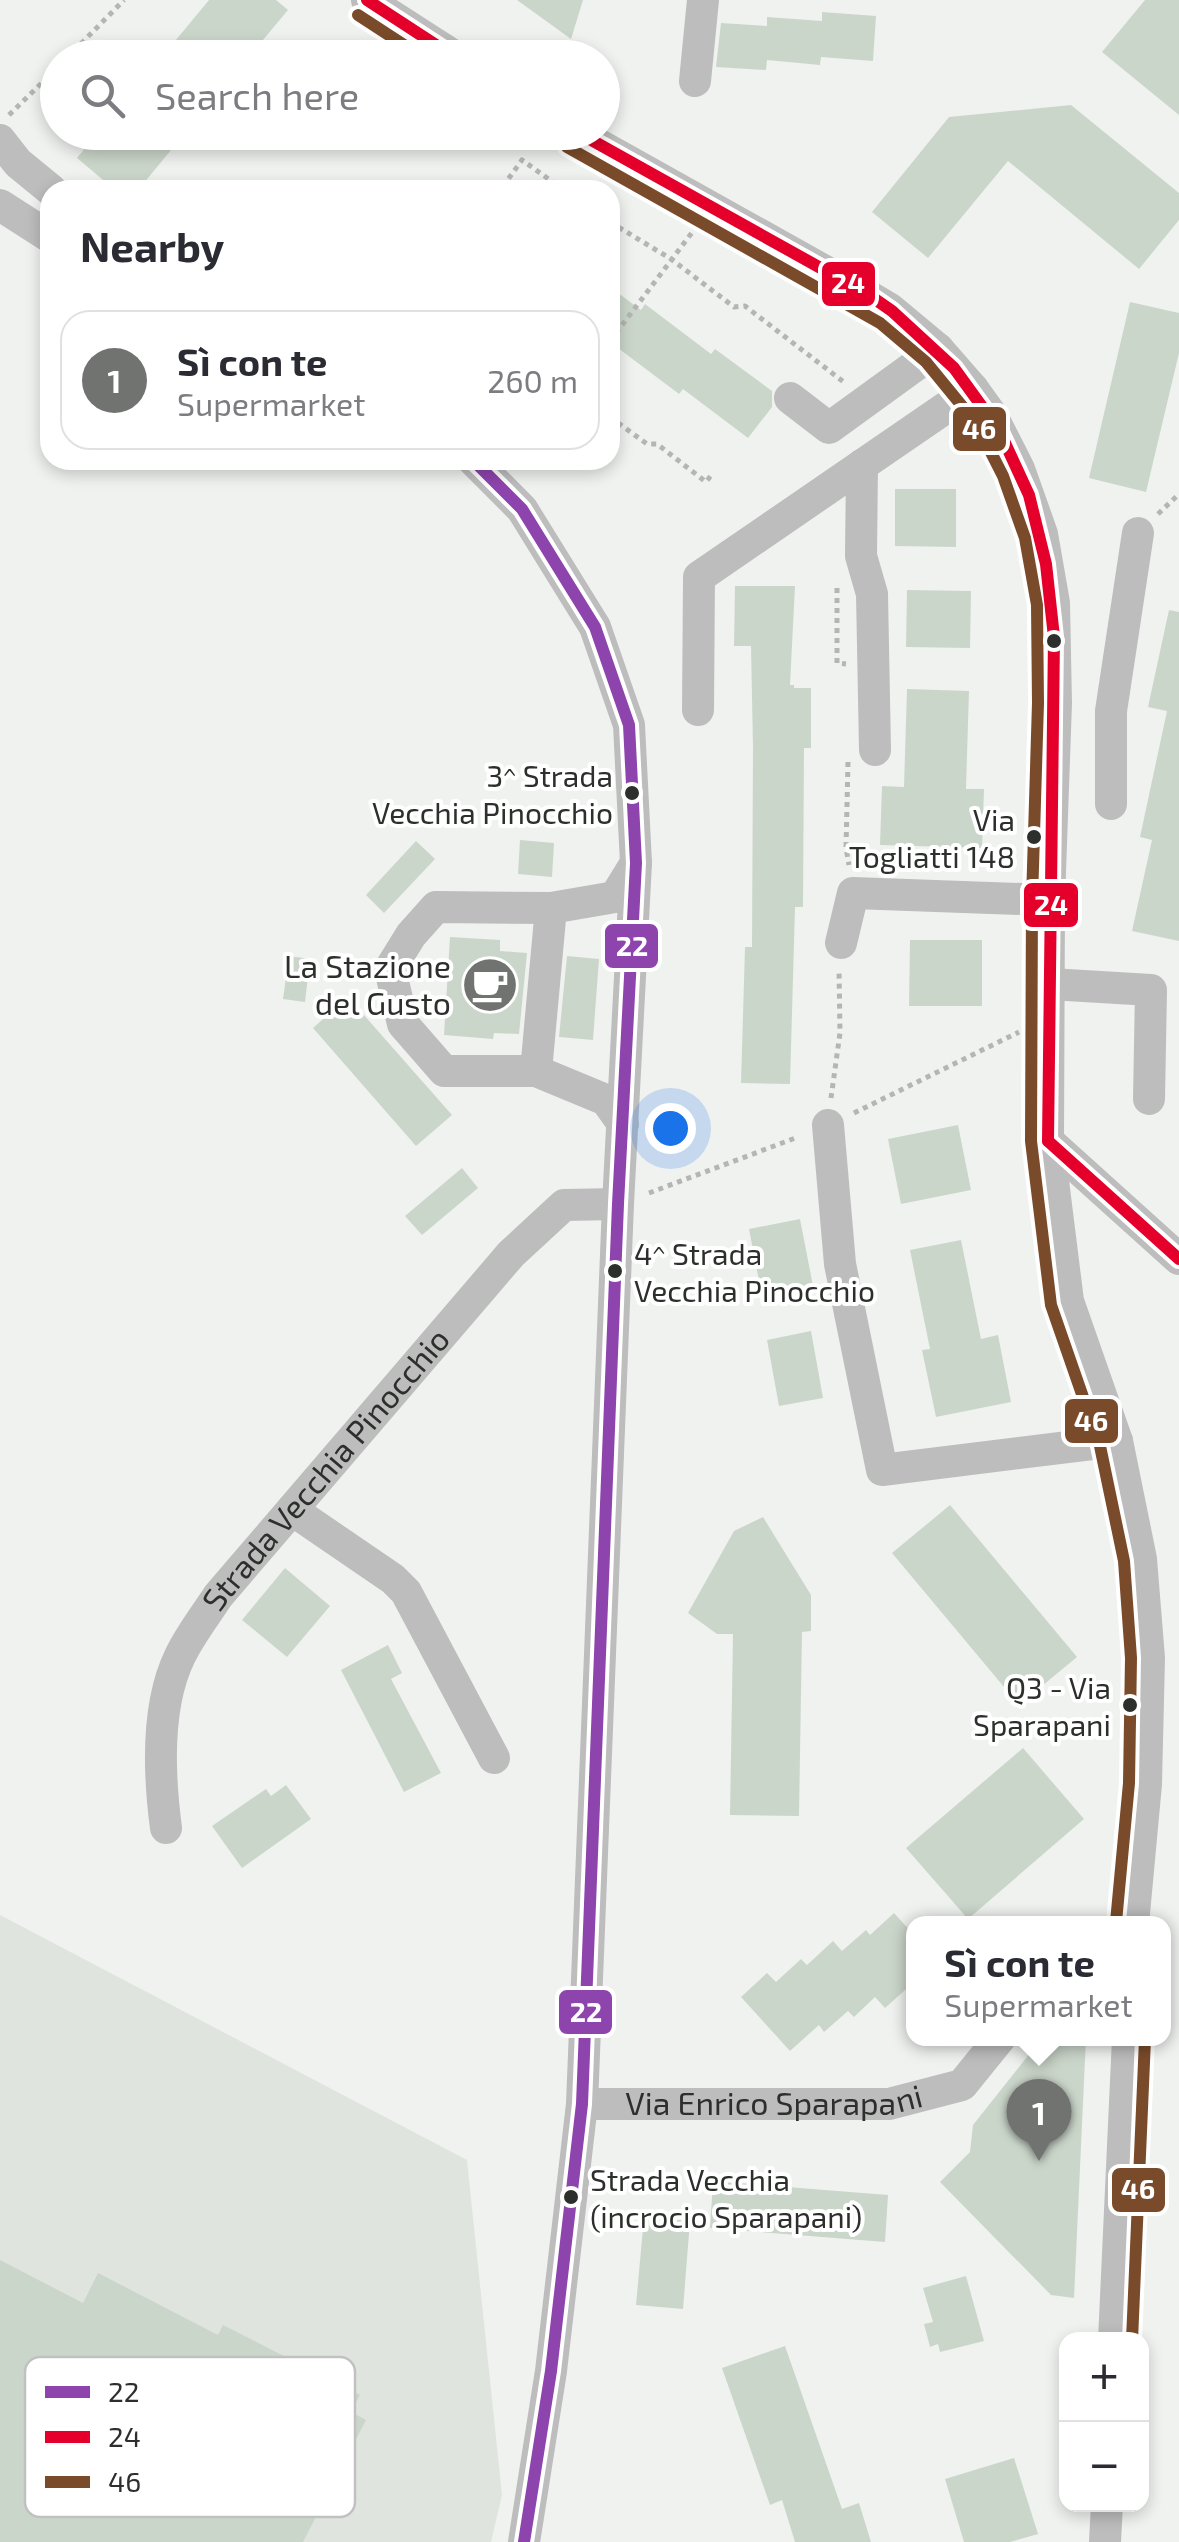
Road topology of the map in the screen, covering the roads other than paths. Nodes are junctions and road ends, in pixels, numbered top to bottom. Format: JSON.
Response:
{"nodes":[{"id":1,"x":366,"y":0,"type":"edge"},
{"id":2,"x":703,"y":0,"type":"edge"},
{"id":3,"x":429,"y":40,"type":"edge"},
{"id":4,"x":695,"y":81,"type":"dead end"},
{"id":5,"x":0,"y":140,"type":"edge"},
{"id":6,"x":608,"y":150,"type":"edge"},
{"id":7,"x":40,"y":181,"type":"edge"},
{"id":8,"x":0,"y":204,"type":"edge"},
{"id":9,"x":40,"y":230,"type":"edge"},
{"id":10,"x":938,"y":349,"type":"junction"},
{"id":11,"x":973,"y":389,"type":"junction"},
{"id":12,"x":790,"y":398,"type":"dead end"},
{"id":13,"x":862,"y":465,"type":"junction"},
{"id":14,"x":483,"y":470,"type":"edge"},
{"id":15,"x":1138,"y":533,"type":"dead end"},
{"id":16,"x":1056,"y":703,"type":"junction"},
{"id":17,"x":698,"y":710,"type":"dead end"},
{"id":18,"x":1111,"y":711,"type":"junction"},
{"id":19,"x":875,"y":750,"type":"dead end"},
{"id":20,"x":1111,"y":804,"type":"dead end"},
{"id":21,"x":636,"y":863,"type":"junction"},
{"id":22,"x":1049,"y":900,"type":"junction"},
{"id":23,"x":552,"y":908,"type":"junction"},
{"id":24,"x":841,"y":943,"type":"road end"},
{"id":25,"x":1050,"y":984,"type":"junction"},
{"id":26,"x":536,"y":1071,"type":"junction"},
{"id":27,"x":1149,"y":1100,"type":"dead end"},
{"id":28,"x":623,"y":1124,"type":"junction"},
{"id":29,"x":828,"y":1125,"type":"road end"},
{"id":30,"x":1048,"y":1141,"type":"junction"},
{"id":31,"x":618,"y":1204,"type":"junction"},
{"id":32,"x":1179,"y":1259,"type":"edge"},
{"id":33,"x":1117,"y":1441,"type":"junction"},
{"id":34,"x":292,"y":1510,"type":"junction"},
{"id":35,"x":494,"y":1758,"type":"dead end"},
{"id":36,"x":1163,"y":1785,"type":"edge"},
{"id":37,"x":166,"y":1828,"type":"dead end"},
{"id":38,"x":1126,"y":1916,"type":"edge"},
{"id":39,"x":993,"y":2046,"type":"edge"},
{"id":40,"x":1128,"y":2046,"type":"edge"},
{"id":41,"x":582,"y":2104,"type":"junction"},
{"id":42,"x":1114,"y":2332,"type":"edge"},
{"id":43,"x":1107,"y":2512,"type":"edge"},
{"id":44,"x":524,"y":2542,"type":"edge"},
{"id":45,"x":1105,"y":2542,"type":"edge"}],
"edges":[{"from":1,"to":3,"type":"street"},
{"from":2,"to":4,"type":"street"},
{"from":5,"to":7,"type":"street"},
{"from":6,"to":10,"type":"street"},
{"from":8,"to":9,"type":"street"},
{"from":10,"to":11,"type":"street"},
{"from":10,"to":12,"type":"street"},
{"from":11,"to":13,"type":"street"},
{"from":11,"to":16,"type":"street"},
{"from":13,"to":17,"type":"street"},
{"from":13,"to":19,"type":"street"},
{"from":14,"to":21,"type":"street"},
{"from":15,"to":18,"type":"street"},
{"from":16,"to":18,"type":"street"},
{"from":16,"to":22,"type":"street"},
{"from":18,"to":20,"type":"street"},
{"from":21,"to":23,"type":"street"},
{"from":21,"to":28,"type":"street"},
{"from":22,"to":24,"type":"street"},
{"from":22,"to":25,"type":"street"},
{"from":23,"to":26,"type":"street"},
{"from":23,"to":26,"type":"street"},
{"from":25,"to":27,"type":"street"},
{"from":25,"to":30,"type":"street"},
{"from":26,"to":28,"type":"street"},
{"from":28,"to":31,"type":"street"},
{"from":29,"to":33,"type":"street"},
{"from":30,"to":32,"type":"street"},
{"from":30,"to":33,"type":"street"},
{"from":31,"to":34,"type":"street","name":"Strada Vecchia Pinocchio"},
{"from":31,"to":41,"type":"street"},
{"from":33,"to":36,"type":"street"},
{"from":34,"to":35,"type":"street"},
{"from":34,"to":37,"type":"street","name":"Strada Vecchia Pinocchio"},
{"from":36,"to":38,"type":"street"},
{"from":39,"to":41,"type":"street","name":"Via Enrico Sparapani"},
{"from":40,"to":42,"type":"street"},
{"from":41,"to":44,"type":"street"},
{"from":43,"to":45,"type":"street"}]}
